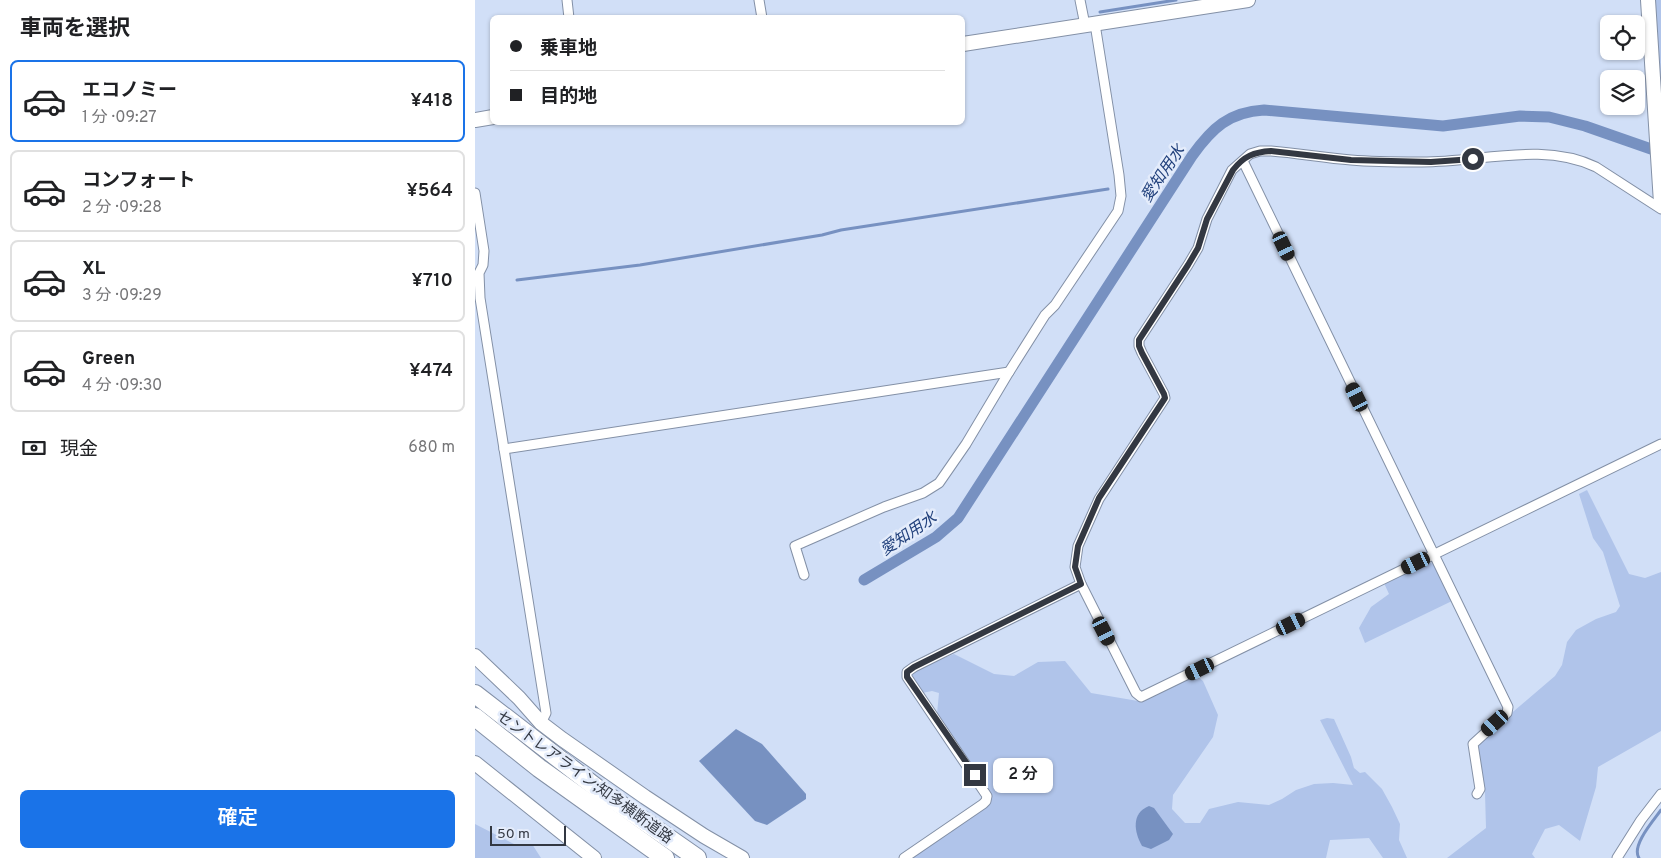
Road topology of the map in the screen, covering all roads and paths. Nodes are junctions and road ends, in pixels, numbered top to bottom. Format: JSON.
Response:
{"nodes":[{"id":1,"x":567,"y":0,"type":"edge"},
{"id":2,"x":759,"y":0,"type":"edge"},
{"id":3,"x":1080,"y":0,"type":"edge"},
{"id":4,"x":1248,"y":0,"type":"edge"},
{"id":5,"x":1648,"y":0,"type":"edge"},
{"id":6,"x":569,"y":15,"type":"edge"},
{"id":7,"x":762,"y":15,"type":"edge"},
{"id":8,"x":1090,"y":25,"type":"junction"},
{"id":9,"x":965,"y":44,"type":"edge"},
{"id":10,"x":490,"y":118,"type":"edge"},
{"id":11,"x":475,"y":120,"type":"edge"},
{"id":12,"x":1243,"y":161,"type":"junction"},
{"id":13,"x":475,"y":193,"type":"edge"},
{"id":14,"x":1661,"y":203,"type":"edge"},
{"id":15,"x":1661,"y":209,"type":"edge"},
{"id":16,"x":477,"y":273,"type":"edge"},
{"id":17,"x":1009,"y":372,"type":"junction"},
{"id":18,"x":1661,"y":444,"type":"edge"},
{"id":19,"x":504,"y":449,"type":"junction"},
{"id":20,"x":1434,"y":554,"type":"junction"},
{"id":21,"x":804,"y":576,"type":"dead end"},
{"id":22,"x":1081,"y":584,"type":"junction"},
{"id":23,"x":475,"y":656,"type":"edge"},
{"id":24,"x":475,"y":694,"type":"edge"},
{"id":25,"x":475,"y":717,"type":"edge"},
{"id":26,"x":541,"y":722,"type":"junction"},
{"id":27,"x":475,"y":763,"type":"edge"},
{"id":28,"x":1477,"y":794,"type":"dead end"},
{"id":29,"x":1661,"y":794,"type":"edge"},
{"id":30,"x":594,"y":858,"type":"edge"},
{"id":31,"x":665,"y":858,"type":"edge"},
{"id":32,"x":697,"y":858,"type":"edge"},
{"id":33,"x":743,"y":858,"type":"edge"},
{"id":34,"x":904,"y":858,"type":"edge"},
{"id":35,"x":1617,"y":858,"type":"edge"}],
"edges":[{"from":1,"to":6,"type":"street"},
{"from":2,"to":7,"type":"street"},
{"from":3,"to":8,"type":"street"},
{"from":4,"to":8,"type":"street"},
{"from":5,"to":14,"type":"street"},
{"from":8,"to":9,"type":"street"},
{"from":8,"to":17,"type":"street"},
{"from":10,"to":11,"type":"street"},
{"from":12,"to":15,"type":"street"},
{"from":12,"to":20,"type":"street"},
{"from":12,"to":22,"type":"street"},
{"from":13,"to":16,"type":"street"},
{"from":16,"to":19,"type":"street"},
{"from":17,"to":19,"type":"street"},
{"from":17,"to":21,"type":"street"},
{"from":18,"to":20,"type":"street"},
{"from":19,"to":26,"type":"street"},
{"from":20,"to":22,"type":"street"},
{"from":20,"to":28,"type":"street"},
{"from":22,"to":34,"type":"street"},
{"from":23,"to":26,"type":"street"},
{"from":24,"to":32,"type":"highway","name":"セントレアライン;知多横断道路"},
{"from":25,"to":31,"type":"highway","name":"セントレアライン;知多横断道路"},
{"from":26,"to":33,"type":"street"},
{"from":27,"to":30,"type":"street"},
{"from":29,"to":35,"type":"street"}]}
